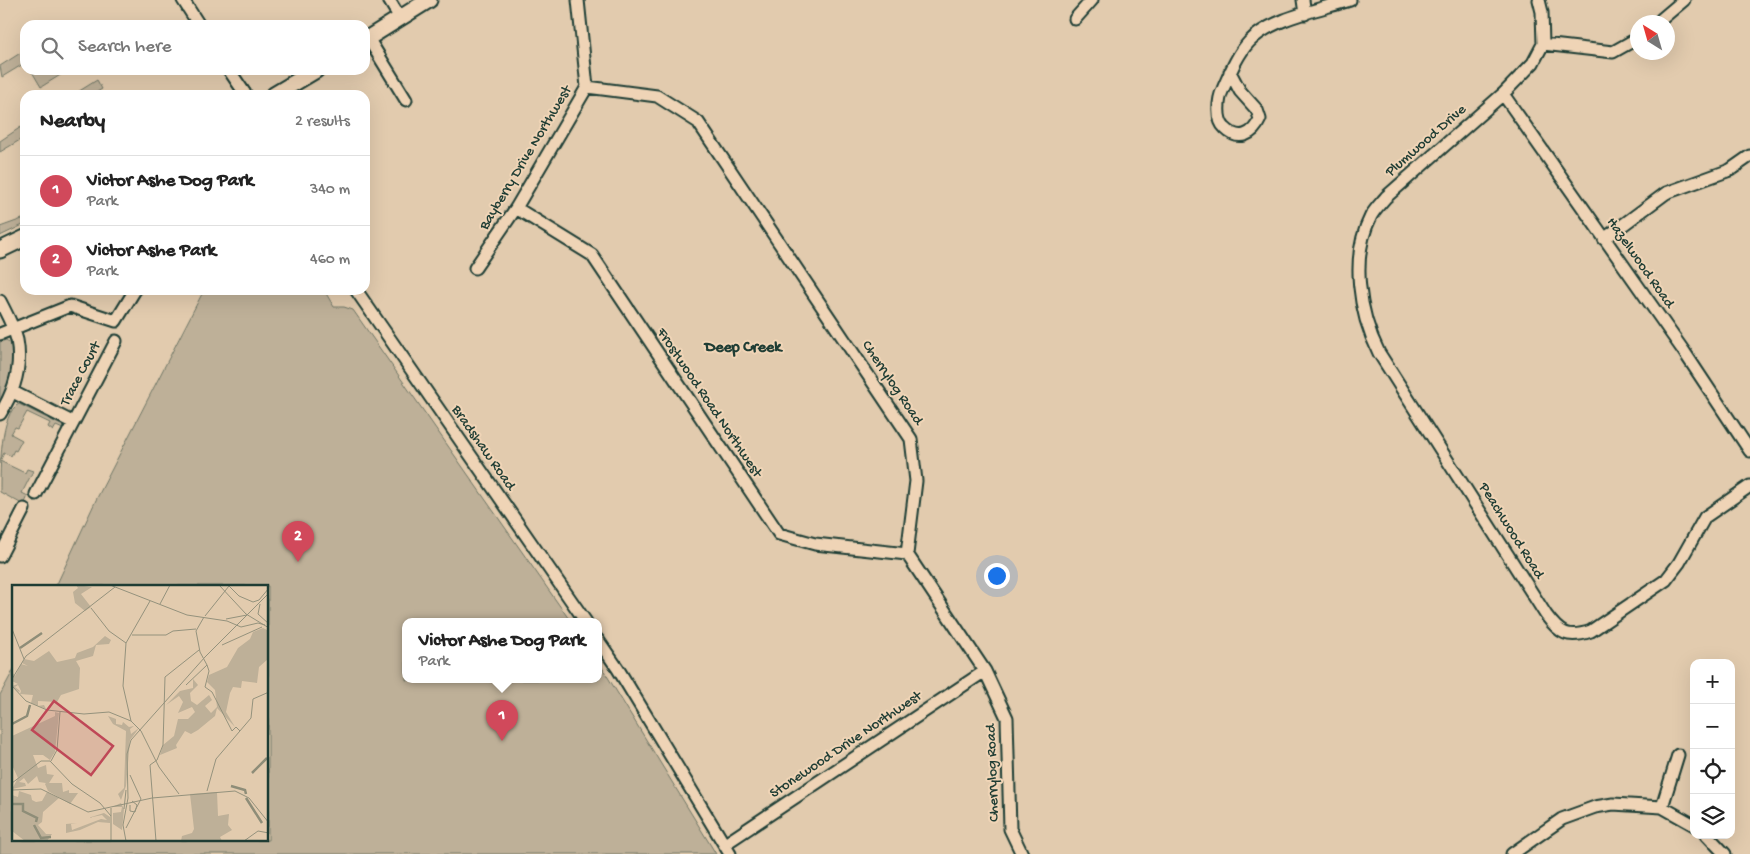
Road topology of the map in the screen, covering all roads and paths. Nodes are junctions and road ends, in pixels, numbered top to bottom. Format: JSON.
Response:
{"nodes":[{"id":1,"x":183,"y":0,"type":"edge"},
{"id":2,"x":389,"y":0,"type":"edge"},
{"id":3,"x":429,"y":0,"type":"edge"},
{"id":4,"x":578,"y":0,"type":"edge"},
{"id":5,"x":1092,"y":0,"type":"edge"},
{"id":6,"x":1302,"y":0,"type":"edge"},
{"id":7,"x":1350,"y":0,"type":"edge"},
{"id":8,"x":1539,"y":0,"type":"edge"},
{"id":9,"x":1684,"y":0,"type":"edge"},
{"id":10,"x":1305,"y":14,"type":"junction"},
{"id":11,"x":1666,"y":15,"type":"edge"},
{"id":12,"x":400,"y":18,"type":"junction"},
{"id":13,"x":1075,"y":19,"type":"dead end"},
{"id":14,"x":196,"y":20,"type":"edge"},
{"id":15,"x":370,"y":37,"type":"edge"},
{"id":16,"x":1630,"y":42,"type":"edge"},
{"id":17,"x":370,"y":44,"type":"edge"},
{"id":18,"x":1543,"y":44,"type":"junction"},
{"id":19,"x":1230,"y":72,"type":"junction"},
{"id":20,"x":232,"y":75,"type":"edge"},
{"id":21,"x":308,"y":75,"type":"edge"},
{"id":22,"x":587,"y":87,"type":"junction"},
{"id":23,"x":243,"y":90,"type":"edge"},
{"id":24,"x":282,"y":90,"type":"edge"},
{"id":25,"x":1503,"y":94,"type":"junction"},
{"id":26,"x":406,"y":100,"type":"dead end"},
{"id":27,"x":1748,"y":161,"type":"edge"},
{"id":28,"x":516,"y":208,"type":"junction"},
{"id":29,"x":1372,"y":215,"type":"joint"},
{"id":30,"x":1604,"y":239,"type":"junction"},
{"id":31,"x":20,"y":240,"type":"edge"},
{"id":32,"x":0,"y":250,"type":"edge"},
{"id":33,"x":475,"y":268,"type":"dead end"},
{"id":34,"x":132,"y":295,"type":"edge"},
{"id":35,"x":359,"y":295,"type":"edge"},
{"id":36,"x":0,"y":301,"type":"edge"},
{"id":37,"x":13,"y":329,"type":"junction"},
{"id":38,"x":0,"y":334,"type":"edge"},
{"id":39,"x":116,"y":340,"type":"dead end"},
{"id":40,"x":14,"y":392,"type":"junction"},
{"id":41,"x":0,"y":414,"type":"edge"},
{"id":42,"x":72,"y":422,"type":"junction"},
{"id":43,"x":1750,"y":451,"type":"edge"},
{"id":44,"x":1750,"y":486,"type":"edge"},
{"id":45,"x":36,"y":494,"type":"dead end"},
{"id":46,"x":24,"y":509,"type":"dead end"},
{"id":47,"x":907,"y":554,"type":"junction"},
{"id":48,"x":0,"y":556,"type":"edge"},
{"id":49,"x":583,"y":618,"type":"edge"},
{"id":50,"x":602,"y":646,"type":"edge"},
{"id":51,"x":985,"y":670,"type":"junction"},
{"id":52,"x":1678,"y":755,"type":"dead end"},
{"id":53,"x":1662,"y":807,"type":"junction"},
{"id":54,"x":1690,"y":823,"type":"edge"},
{"id":55,"x":1711,"y":839,"type":"edge"},
{"id":56,"x":727,"y":849,"type":"edge"},
{"id":57,"x":1022,"y":854,"type":"edge"},
{"id":58,"x":1512,"y":854,"type":"edge"},
{"id":59,"x":1725,"y":854,"type":"edge"}],
"edges":[{"from":1,"to":14,"type":"street"},
{"from":2,"to":12,"type":"street"},
{"from":3,"to":12,"type":"main road"},
{"from":4,"to":22,"type":"street","name":"Bayberry Drive Northwest"},
{"from":5,"to":13,"type":"street"},
{"from":6,"to":10,"type":"street"},
{"from":7,"to":10,"type":"street"},
{"from":8,"to":18,"type":"street"},
{"from":9,"to":11,"type":"street"},
{"from":10,"to":19,"type":"street"},
{"from":12,"to":15,"type":"main road"},
{"from":16,"to":18,"type":"street"},
{"from":17,"to":26,"type":"street"},
{"from":18,"to":25,"type":"street","name":"Plumwood Drive"},
{"from":19,"to":19,"type":"street"},
{"from":20,"to":23,"type":"street"},
{"from":21,"to":24,"type":"main road"},
{"from":22,"to":28,"type":"street","name":"Bayberry Drive Northwest"},
{"from":22,"to":47,"type":"street","name":"Cherrylog Road"},
{"from":25,"to":29,"type":"street","name":"Plumwood Drive"},
{"from":25,"to":30,"type":"street","name":"Hazelwood Road"},
{"from":27,"to":30,"type":"street"},
{"from":28,"to":33,"type":"street","name":"Bayberry Drive Northwest"},
{"from":28,"to":47,"type":"street","name":"Frostwood Road Northwest"},
{"from":29,"to":44,"type":"street","name":"Peachwood Road"},
{"from":30,"to":43,"type":"street","name":"Hazelwood Road"},
{"from":31,"to":32,"type":"main road"},
{"from":34,"to":37,"type":"street"},
{"from":35,"to":49,"type":"street","name":"Bradshaw Road"},
{"from":36,"to":37,"type":"street"},
{"from":37,"to":38,"type":"street"},
{"from":37,"to":40,"type":"street"},
{"from":39,"to":42,"type":"street","name":"Trace Court"},
{"from":40,"to":41,"type":"street"},
{"from":40,"to":42,"type":"street","name":"Trace Court"},
{"from":42,"to":45,"type":"street","name":"Trace Court"},
{"from":46,"to":48,"type":"street"},
{"from":47,"to":51,"type":"street","name":"Cherrylog Road"},
{"from":50,"to":56,"type":"street"},
{"from":51,"to":56,"type":"street","name":"Stonewood Drive Northwest"},
{"from":51,"to":57,"type":"street","name":"Cherrylog Road"},
{"from":52,"to":53,"type":"street"},
{"from":53,"to":54,"type":"street"},
{"from":53,"to":58,"type":"street"},
{"from":55,"to":59,"type":"street"}]}
